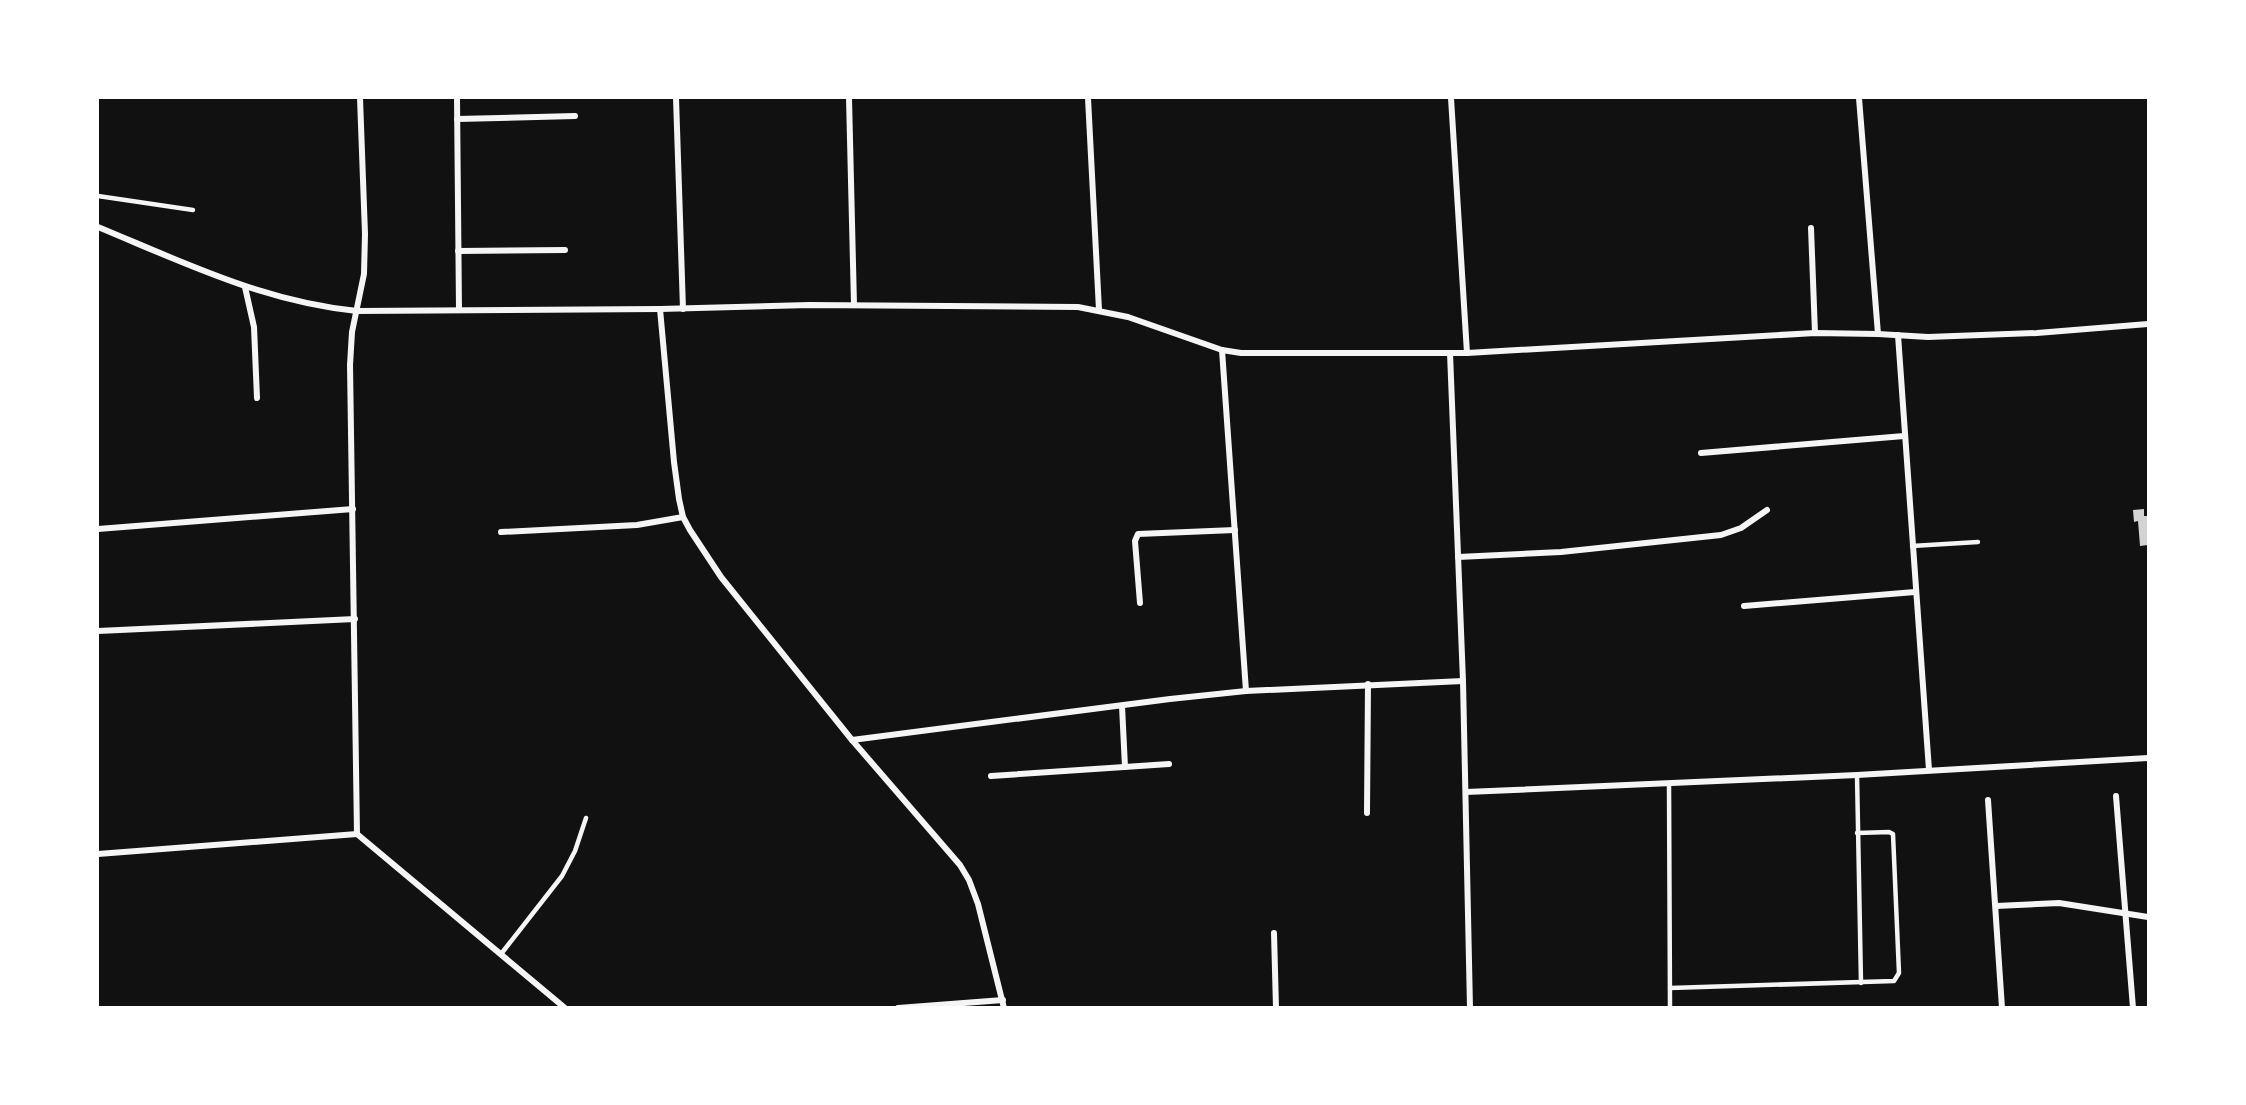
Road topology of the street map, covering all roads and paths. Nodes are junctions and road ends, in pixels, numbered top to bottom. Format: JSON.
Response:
{"nodes":[{"id":1,"x":360,"y":98,"type":"edge"},
{"id":2,"x":456,"y":98,"type":"edge"},
{"id":3,"x":676,"y":98,"type":"edge"},
{"id":4,"x":849,"y":98,"type":"edge"},
{"id":5,"x":1088,"y":98,"type":"edge"},
{"id":6,"x":1451,"y":98,"type":"edge"},
{"id":7,"x":1859,"y":98,"type":"edge"},
{"id":8,"x":575,"y":116,"type":"dead end"},
{"id":9,"x":457,"y":118,"type":"junction"},
{"id":10,"x":98,"y":196,"type":"edge"},
{"id":11,"x":193,"y":210,"type":"dead end"},
{"id":12,"x":98,"y":227,"type":"edge"},
{"id":13,"x":1811,"y":228,"type":"dead end"},
{"id":14,"x":565,"y":250,"type":"dead end"},
{"id":15,"x":458,"y":251,"type":"junction"},
{"id":16,"x":245,"y":288,"type":"junction"},
{"id":17,"x":854,"y":305,"type":"junction"},
{"id":18,"x":660,"y":309,"type":"junction"},
{"id":19,"x":683,"y":309,"type":"junction"},
{"id":20,"x":459,"y":310,"type":"junction"},
{"id":21,"x":1099,"y":310,"type":"junction"},
{"id":22,"x":357,"y":311,"type":"junction"},
{"id":23,"x":2148,"y":324,"type":"edge"},
{"id":24,"x":1815,"y":333,"type":"junction"},
{"id":25,"x":1878,"y":334,"type":"junction"},
{"id":26,"x":1898,"y":336,"type":"junction"},
{"id":27,"x":1222,"y":350,"type":"junction"},
{"id":28,"x":1467,"y":352,"type":"junction"},
{"id":29,"x":1450,"y":353,"type":"junction"},
{"id":30,"x":256,"y":398,"type":"dead end"},
{"id":31,"x":1904,"y":436,"type":"junction"},
{"id":32,"x":1701,"y":453,"type":"dead end"},
{"id":33,"x":353,"y":509,"type":"junction"},
{"id":34,"x":1767,"y":510,"type":"dead end"},
{"id":35,"x":683,"y":517,"type":"junction"},
{"id":36,"x":98,"y":529,"type":"edge"},
{"id":37,"x":1235,"y":530,"type":"junction"},
{"id":38,"x":501,"y":532,"type":"dead end"},
{"id":39,"x":1978,"y":542,"type":"dead end"},
{"id":40,"x":1912,"y":546,"type":"junction"},
{"id":41,"x":1458,"y":557,"type":"junction"},
{"id":42,"x":1915,"y":592,"type":"junction"},
{"id":43,"x":1140,"y":603,"type":"dead end"},
{"id":44,"x":1744,"y":606,"type":"dead end"},
{"id":45,"x":355,"y":619,"type":"junction"},
{"id":46,"x":98,"y":631,"type":"edge"},
{"id":47,"x":1463,"y":681,"type":"junction"},
{"id":48,"x":1368,"y":684,"type":"junction"},
{"id":49,"x":1246,"y":691,"type":"junction"},
{"id":50,"x":1122,"y":706,"type":"junction"},
{"id":51,"x":852,"y":740,"type":"junction"},
{"id":52,"x":2148,"y":758,"type":"edge"},
{"id":53,"x":1168,"y":764,"type":"dead end"},
{"id":54,"x":1125,"y":766,"type":"junction"},
{"id":55,"x":1929,"y":770,"type":"junction"},
{"id":56,"x":1857,"y":775,"type":"junction"},
{"id":57,"x":991,"y":776,"type":"dead end"},
{"id":58,"x":1669,"y":783,"type":"junction"},
{"id":59,"x":1466,"y":792,"type":"junction"},
{"id":60,"x":2116,"y":796,"type":"dead end"},
{"id":61,"x":1988,"y":800,"type":"dead end"},
{"id":62,"x":1367,"y":813,"type":"dead end"},
{"id":63,"x":586,"y":818,"type":"dead end"},
{"id":64,"x":1857,"y":833,"type":"junction"},
{"id":65,"x":357,"y":834,"type":"junction"},
{"id":66,"x":98,"y":854,"type":"edge"},
{"id":67,"x":1996,"y":906,"type":"junction"},
{"id":68,"x":2124,"y":914,"type":"junction"},
{"id":69,"x":2148,"y":917,"type":"edge"},
{"id":70,"x":1274,"y":933,"type":"dead end"},
{"id":71,"x":501,"y":954,"type":"junction"},
{"id":72,"x":1861,"y":983,"type":"junction"},
{"id":73,"x":1670,"y":988,"type":"junction"},
{"id":74,"x":1004,"y":1004,"type":"edge"},
{"id":75,"x":565,"y":1008,"type":"edge"},
{"id":76,"x":898,"y":1008,"type":"edge"},
{"id":77,"x":1276,"y":1008,"type":"edge"},
{"id":78,"x":1470,"y":1008,"type":"edge"},
{"id":79,"x":1670,"y":1008,"type":"edge"},
{"id":80,"x":2002,"y":1008,"type":"edge"},
{"id":81,"x":2133,"y":1008,"type":"edge"}],
"edges":[{"from":1,"to":22,"type":"street"},
{"from":2,"to":9,"type":"street"},
{"from":3,"to":19,"type":"street"},
{"from":4,"to":17,"type":"street"},
{"from":5,"to":21,"type":"street"},
{"from":6,"to":28,"type":"street"},
{"from":7,"to":25,"type":"street"},
{"from":8,"to":9,"type":"street"},
{"from":9,"to":15,"type":"street"},
{"from":10,"to":11,"type":"lane"},
{"from":12,"to":16,"type":"street"},
{"from":13,"to":24,"type":"street"},
{"from":14,"to":15,"type":"street"},
{"from":15,"to":20,"type":"street"},
{"from":16,"to":22,"type":"street"},
{"from":16,"to":30,"type":"street"},
{"from":17,"to":19,"type":"street"},
{"from":17,"to":21,"type":"street"},
{"from":18,"to":19,"type":"street"},
{"from":18,"to":20,"type":"street"},
{"from":18,"to":35,"type":"street"},
{"from":20,"to":22,"type":"street"},
{"from":21,"to":27,"type":"street"},
{"from":22,"to":33,"type":"street"},
{"from":23,"to":26,"type":"street"},
{"from":24,"to":25,"type":"street"},
{"from":24,"to":28,"type":"street"},
{"from":25,"to":26,"type":"street"},
{"from":26,"to":31,"type":"street"},
{"from":27,"to":29,"type":"street"},
{"from":27,"to":37,"type":"street"},
{"from":28,"to":29,"type":"street"},
{"from":29,"to":41,"type":"street"},
{"from":31,"to":32,"type":"street"},
{"from":31,"to":40,"type":"street"},
{"from":33,"to":36,"type":"street"},
{"from":33,"to":45,"type":"street"},
{"from":34,"to":41,"type":"street"},
{"from":35,"to":38,"type":"street"},
{"from":35,"to":51,"type":"street"},
{"from":37,"to":43,"type":"street"},
{"from":37,"to":49,"type":"street"},
{"from":39,"to":40,"type":"lane"},
{"from":40,"to":42,"type":"street"},
{"from":41,"to":47,"type":"street"},
{"from":42,"to":44,"type":"street"},
{"from":42,"to":55,"type":"street"},
{"from":45,"to":46,"type":"street"},
{"from":45,"to":65,"type":"street"},
{"from":47,"to":48,"type":"street"},
{"from":47,"to":59,"type":"street"},
{"from":48,"to":49,"type":"street"},
{"from":48,"to":62,"type":"street"},
{"from":49,"to":50,"type":"street"},
{"from":50,"to":51,"type":"street"},
{"from":50,"to":54,"type":"street"},
{"from":51,"to":74,"type":"street"},
{"from":52,"to":55,"type":"street"},
{"from":53,"to":54,"type":"street"},
{"from":54,"to":57,"type":"street"},
{"from":55,"to":56,"type":"street"},
{"from":56,"to":58,"type":"street"},
{"from":56,"to":64,"type":"lane"},
{"from":58,"to":59,"type":"street"},
{"from":58,"to":73,"type":"lane"},
{"from":59,"to":78,"type":"street"},
{"from":60,"to":68,"type":"street"},
{"from":61,"to":67,"type":"street"},
{"from":63,"to":71,"type":"lane"},
{"from":64,"to":72,"type":"lane"},
{"from":64,"to":72,"type":"lane"},
{"from":65,"to":66,"type":"street"},
{"from":65,"to":71,"type":"street"},
{"from":67,"to":68,"type":"street"},
{"from":67,"to":80,"type":"street"},
{"from":68,"to":69,"type":"street"},
{"from":68,"to":81,"type":"street"},
{"from":70,"to":77,"type":"street"},
{"from":71,"to":75,"type":"street"},
{"from":72,"to":73,"type":"lane"},
{"from":73,"to":79,"type":"lane"},
{"from":74,"to":76,"type":"street"}]}
